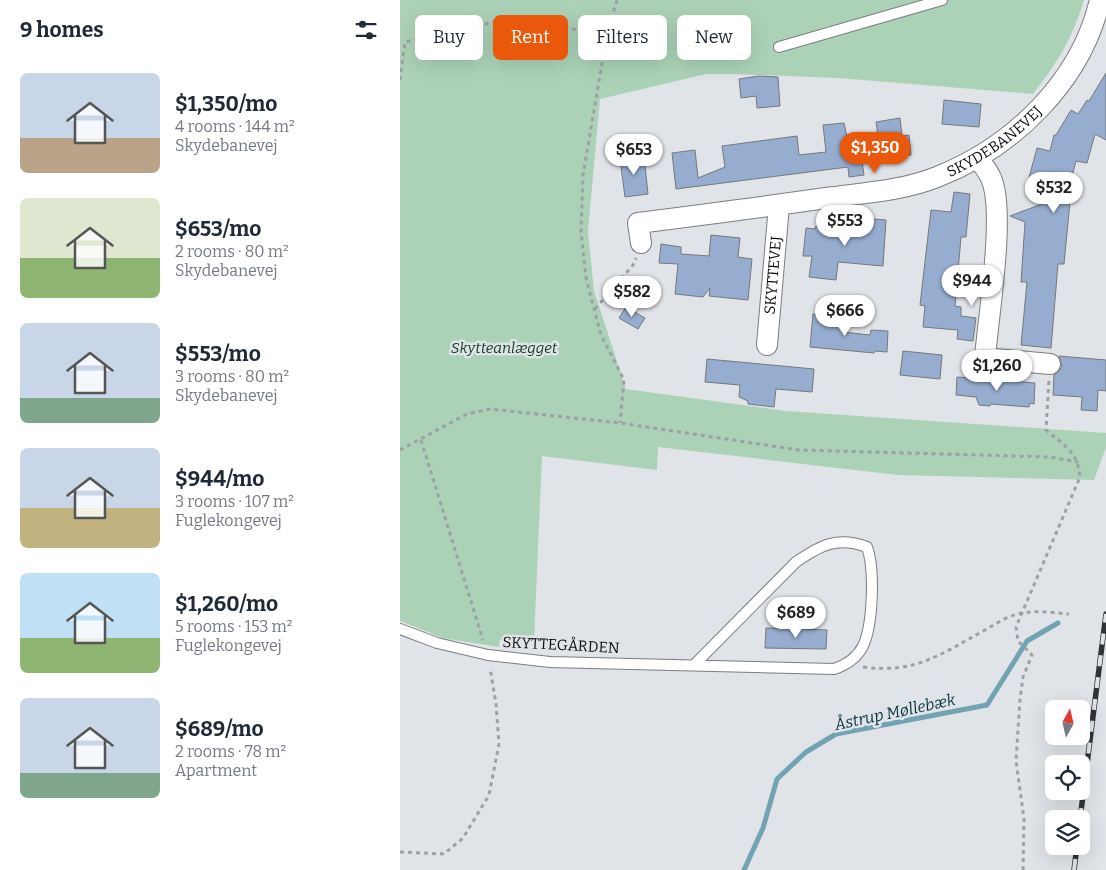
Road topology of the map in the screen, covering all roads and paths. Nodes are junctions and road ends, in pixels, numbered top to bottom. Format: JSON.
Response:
{"nodes":[{"id":1,"x":617,"y":0,"type":"edge"},
{"id":2,"x":942,"y":0,"type":"edge"},
{"id":3,"x":1100,"y":0,"type":"edge"},
{"id":4,"x":613,"y":15,"type":"edge"},
{"id":5,"x":578,"y":30,"type":"edge"},
{"id":6,"x":779,"y":47,"type":"dead end"},
{"id":7,"x":603,"y":60,"type":"edge"},
{"id":8,"x":400,"y":80,"type":"edge"},
{"id":9,"x":978,"y":158,"type":"junction"},
{"id":10,"x":779,"y":205,"type":"junction"},
{"id":11,"x":641,"y":244,"type":"joint"},
{"id":12,"x":595,"y":310,"type":"junction"},
{"id":13,"x":767,"y":345,"type":"dead end"},
{"id":14,"x":1050,"y":364,"type":"joint"},
{"id":15,"x":620,"y":423,"type":"junction"},
{"id":16,"x":421,"y":440,"type":"junction"},
{"id":17,"x":400,"y":450,"type":"edge"},
{"id":18,"x":1078,"y":462,"type":"junction"},
{"id":19,"x":1022,"y":613,"type":"junction"},
{"id":20,"x":1069,"y":614,"type":"dead end"},
{"id":21,"x":400,"y":629,"type":"edge"},
{"id":22,"x":488,"y":655,"type":"junction"},
{"id":23,"x":695,"y":664,"type":"junction"},
{"id":24,"x":848,"y":664,"type":"junction"},
{"id":25,"x":400,"y":852,"type":"edge"},
{"id":26,"x":1023,"y":870,"type":"edge"}],
"edges":[{"from":1,"to":4,"type":"path"},
{"from":2,"to":6,"type":"lane"},
{"from":3,"to":9,"type":"street","name":"SKYDEBANEVEJ"},
{"from":5,"to":8,"type":"path"},
{"from":7,"to":12,"type":"path"},
{"from":9,"to":10,"type":"street","name":"SKYDEBANEVEJ"},
{"from":9,"to":14,"type":"street"},
{"from":10,"to":11,"type":"street","name":"SKYDEBANEVEJ"},
{"from":10,"to":13,"type":"street","name":"SKYTTEVEJ"},
{"from":11,"to":12,"type":"path"},
{"from":12,"to":15,"type":"path"},
{"from":14,"to":18,"type":"path"},
{"from":15,"to":16,"type":"path"},
{"from":15,"to":18,"type":"path"},
{"from":16,"to":17,"type":"path"},
{"from":16,"to":22,"type":"path"},
{"from":18,"to":19,"type":"path"},
{"from":19,"to":20,"type":"path"},
{"from":19,"to":24,"type":"path"},
{"from":19,"to":26,"type":"path"},
{"from":21,"to":22,"type":"lane","name":"SKYTTEGÅRDEN"},
{"from":22,"to":23,"type":"lane","name":"SKYTTEGÅRDEN"},
{"from":22,"to":25,"type":"path"},
{"from":23,"to":24,"type":"lane","name":"SKYTTEGÅRDEN"},
{"from":23,"to":24,"type":"lane"}]}
